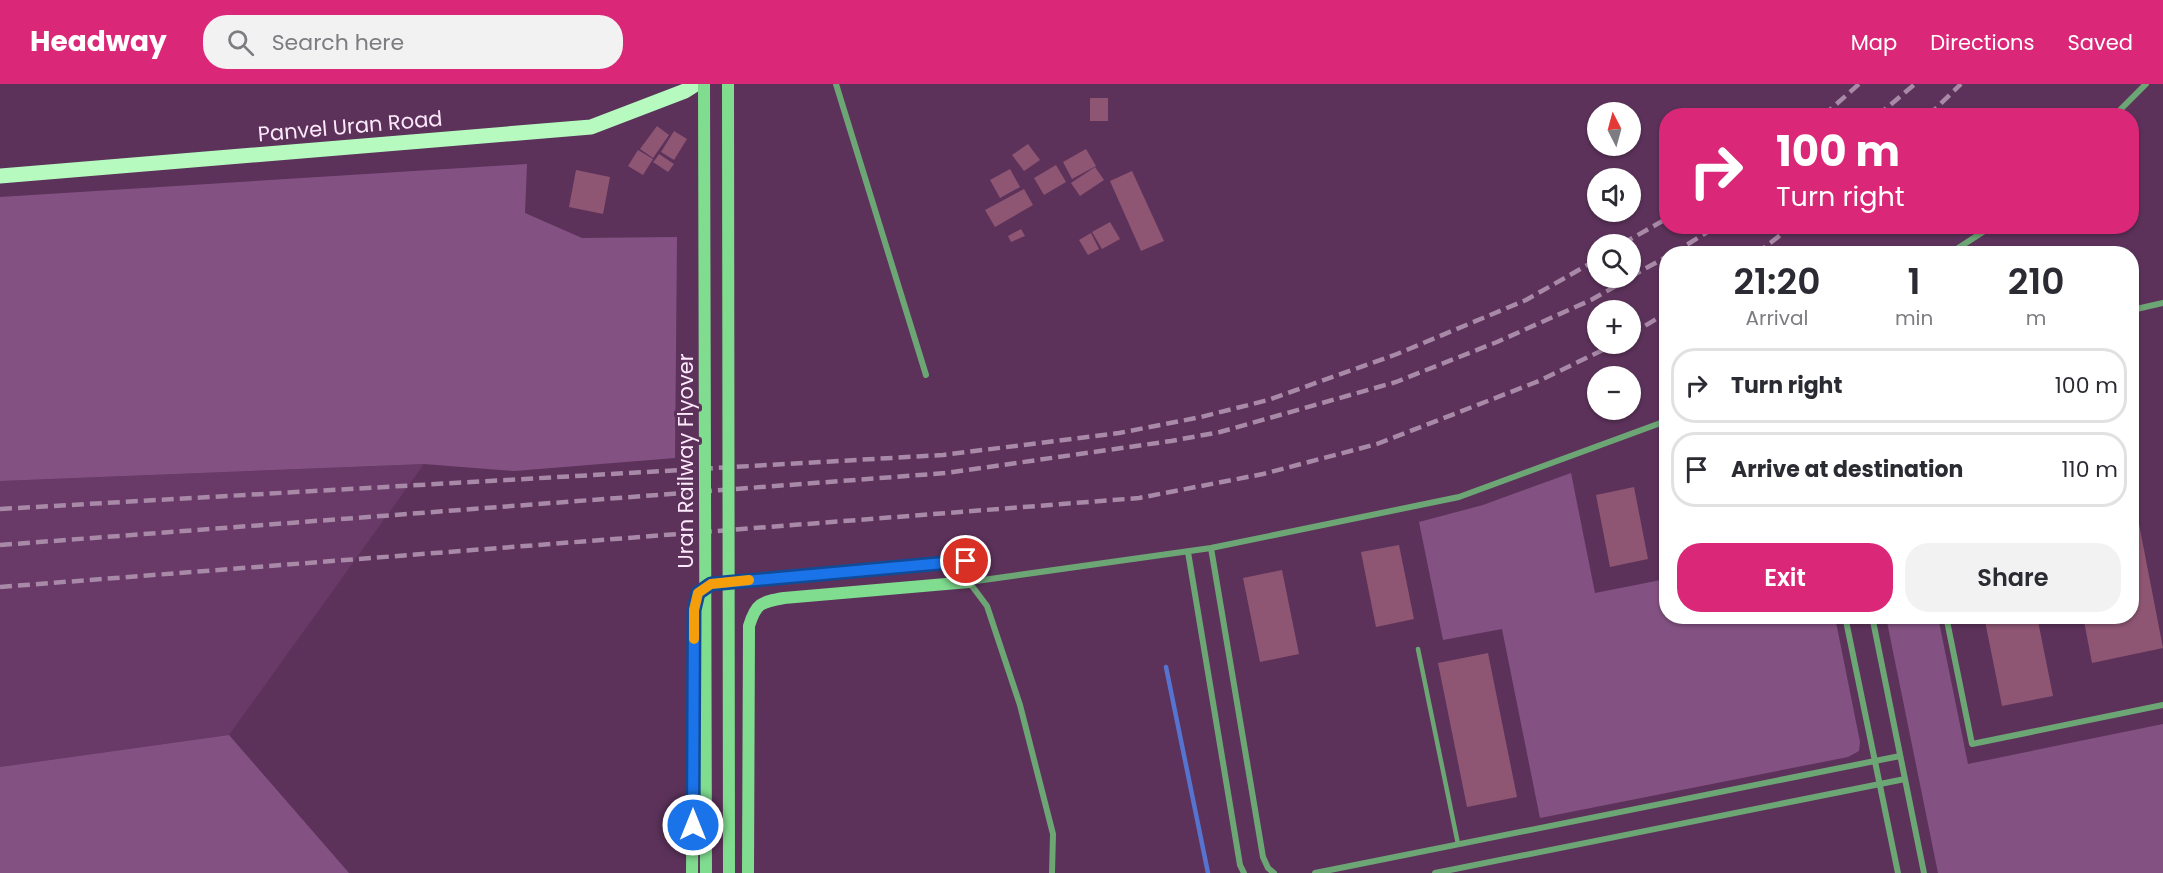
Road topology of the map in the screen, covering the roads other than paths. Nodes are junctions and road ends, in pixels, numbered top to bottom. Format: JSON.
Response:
{"nodes":[{"id":1,"x":704,"y":84,"type":"edge"},
{"id":2,"x":728,"y":84,"type":"edge"},
{"id":3,"x":836,"y":84,"type":"edge"},
{"id":4,"x":2146,"y":84,"type":"edge"},
{"id":5,"x":689,"y":86,"type":"edge"},
{"id":6,"x":2122,"y":108,"type":"edge"},
{"id":7,"x":0,"y":176,"type":"edge"},
{"id":8,"x":1980,"y":234,"type":"edge"},
{"id":9,"x":1961,"y":246,"type":"edge"},
{"id":10,"x":2163,"y":303,"type":"edge"},
{"id":11,"x":2139,"y":308,"type":"edge"},
{"id":12,"x":926,"y":375,"type":"dead end"},
{"id":13,"x":1659,"y":424,"type":"edge"},
{"id":14,"x":1211,"y":548,"type":"junction"},
{"id":15,"x":1188,"y":552,"type":"junction"},
{"id":16,"x":969,"y":582,"type":"junction"},
{"id":17,"x":1847,"y":624,"type":"edge"},
{"id":18,"x":1874,"y":624,"type":"edge"},
{"id":19,"x":1948,"y":624,"type":"edge"},
{"id":20,"x":1418,"y":649,"type":"dead end"},
{"id":21,"x":2163,"y":705,"type":"edge"},
{"id":22,"x":1900,"y":756,"type":"junction"},
{"id":23,"x":1875,"y":761,"type":"junction"},
{"id":24,"x":1905,"y":779,"type":"junction"},
{"id":25,"x":1880,"y":784,"type":"junction"},
{"id":26,"x":1458,"y":844,"type":"junction"},
{"id":27,"x":692,"y":873,"type":"edge"},
{"id":28,"x":706,"y":873,"type":"edge"},
{"id":29,"x":729,"y":873,"type":"edge"},
{"id":30,"x":748,"y":873,"type":"edge"},
{"id":31,"x":1052,"y":873,"type":"edge"},
{"id":32,"x":1244,"y":873,"type":"edge"},
{"id":33,"x":1274,"y":873,"type":"edge"},
{"id":34,"x":1316,"y":873,"type":"edge"},
{"id":35,"x":1435,"y":873,"type":"edge"},
{"id":36,"x":1898,"y":873,"type":"edge"},
{"id":37,"x":1924,"y":873,"type":"edge"}],
"edges":[{"from":1,"to":28,"type":"main road","name":"Uran Railway Flyover","bridge":true},
{"from":2,"to":29,"type":"main road","name":"Uran Railway Flyover","bridge":true},
{"from":3,"to":12,"type":"street"},
{"from":4,"to":6,"type":"street"},
{"from":5,"to":7,"type":"main road","name":"Panvel Uran Road"},
{"from":8,"to":9,"type":"street"},
{"from":10,"to":11,"type":"street"},
{"from":13,"to":14,"type":"street"},
{"from":14,"to":15,"type":"street"},
{"from":14,"to":33,"type":"street"},
{"from":15,"to":16,"type":"street"},
{"from":15,"to":32,"type":"street"},
{"from":16,"to":27,"type":"main road"},
{"from":16,"to":30,"type":"main road"},
{"from":16,"to":31,"type":"street"},
{"from":17,"to":23,"type":"street"},
{"from":18,"to":22,"type":"street"},
{"from":19,"to":21,"type":"street"},
{"from":20,"to":26,"type":"lane"},
{"from":22,"to":23,"type":"street"},
{"from":22,"to":24,"type":"street"},
{"from":23,"to":25,"type":"street"},
{"from":23,"to":26,"type":"street"},
{"from":24,"to":25,"type":"street"},
{"from":24,"to":37,"type":"street"},
{"from":25,"to":35,"type":"street"},
{"from":25,"to":36,"type":"street"},
{"from":26,"to":34,"type":"street"}]}
